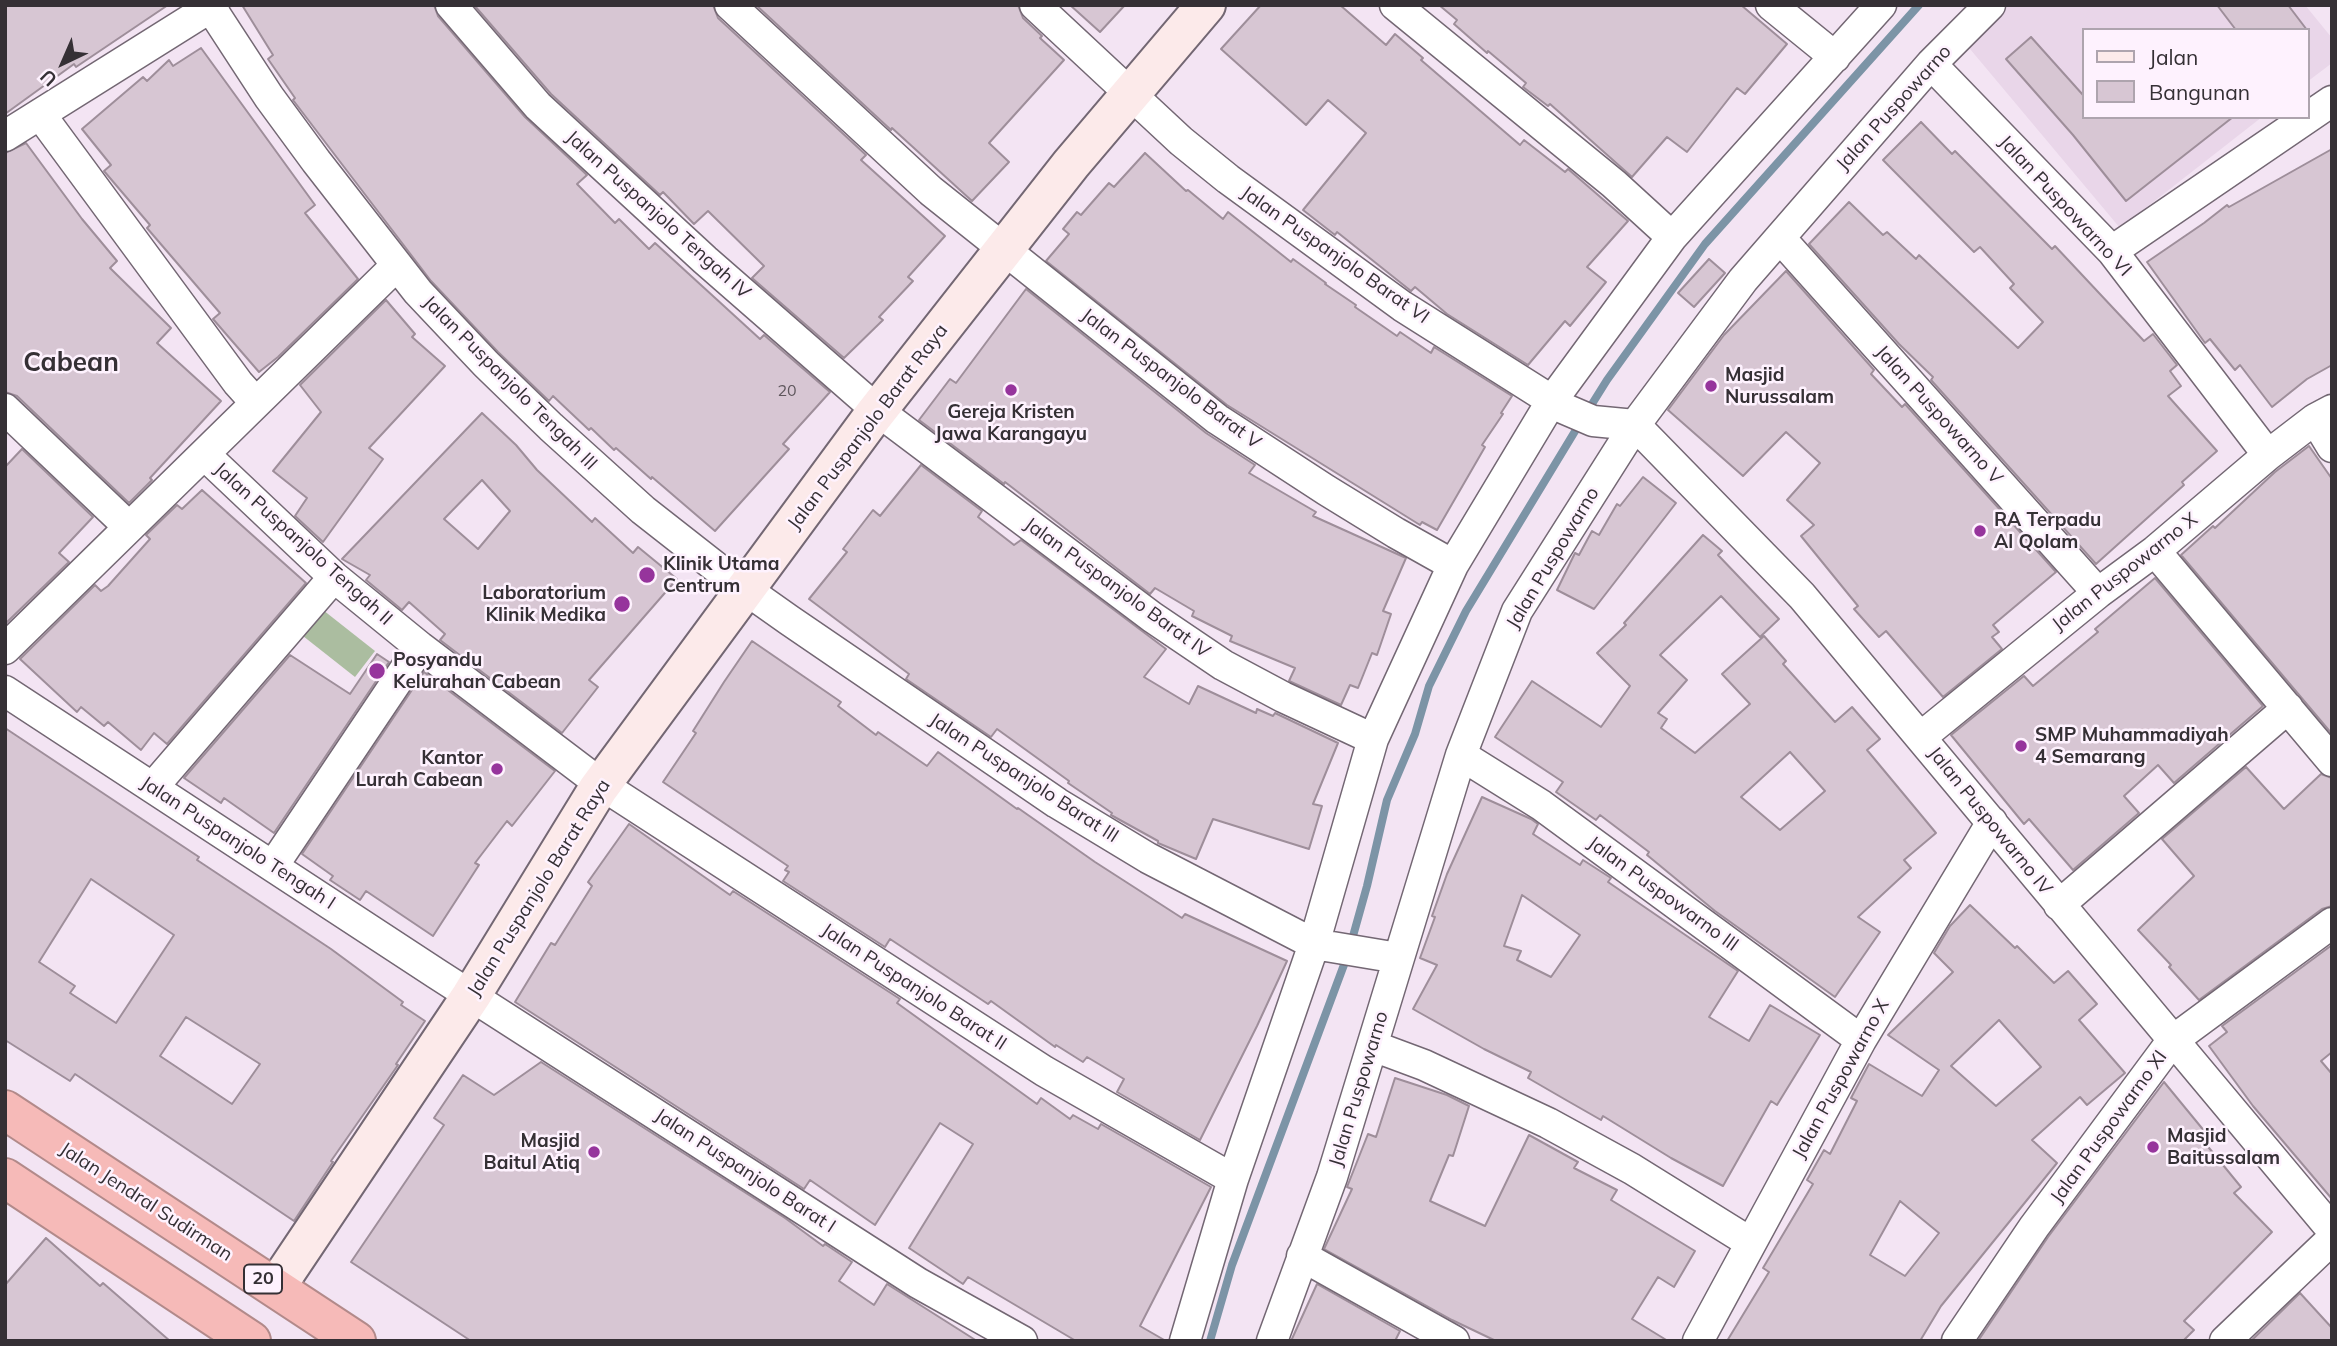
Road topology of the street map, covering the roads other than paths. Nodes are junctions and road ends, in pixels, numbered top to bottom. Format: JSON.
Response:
{"nodes":[{"id":1,"x":452,"y":5,"type":"edge"},
{"id":2,"x":730,"y":5,"type":"edge"},
{"id":3,"x":1035,"y":5,"type":"edge"},
{"id":4,"x":1206,"y":5,"type":"edge"},
{"id":5,"x":1395,"y":5,"type":"edge"},
{"id":6,"x":1771,"y":5,"type":"edge"},
{"id":7,"x":1881,"y":5,"type":"edge"},
{"id":8,"x":1990,"y":5,"type":"edge"},
{"id":9,"x":211,"y":6,"type":"edge"},
{"id":10,"x":1835,"y":57,"type":"junction"},
{"id":11,"x":1931,"y":64,"type":"junction"},
{"id":12,"x":1130,"y":93,"type":"junction"},
{"id":13,"x":2332,"y":101,"type":"edge"},
{"id":14,"x":40,"y":114,"type":"junction"},
{"id":15,"x":2309,"y":117,"type":"edge"},
{"id":16,"x":2306,"y":119,"type":"edge"},
{"id":17,"x":5,"y":136,"type":"edge"},
{"id":18,"x":1672,"y":237,"type":"junction"},
{"id":19,"x":1780,"y":238,"type":"junction"},
{"id":20,"x":1002,"y":249,"type":"junction"},
{"id":21,"x":2112,"y":251,"type":"junction"},
{"id":22,"x":397,"y":265,"type":"junction"},
{"id":23,"x":256,"y":403,"type":"junction"},
{"id":24,"x":1558,"y":406,"type":"junction"},
{"id":25,"x":5,"y":409,"type":"edge"},
{"id":26,"x":878,"y":411,"type":"junction"},
{"id":27,"x":2323,"y":415,"type":"edge"},
{"id":28,"x":1635,"y":425,"type":"junction"},
{"id":29,"x":2332,"y":447,"type":"edge"},
{"id":30,"x":205,"y":455,"type":"junction"},
{"id":31,"x":2268,"y":455,"type":"junction"},
{"id":32,"x":129,"y":527,"type":"junction"},
{"id":33,"x":2155,"y":551,"type":"junction"},
{"id":34,"x":1453,"y":565,"type":"junction"},
{"id":35,"x":334,"y":577,"type":"junction"},
{"id":36,"x":746,"y":590,"type":"junction"},
{"id":37,"x":2098,"y":593,"type":"junction"},
{"id":38,"x":420,"y":648,"type":"junction"},
{"id":39,"x":5,"y":649,"type":"edge"},
{"id":40,"x":5,"y":691,"type":"edge"},
{"id":41,"x":2288,"y":708,"type":"junction"},
{"id":42,"x":1921,"y":737,"type":"junction"},
{"id":43,"x":1373,"y":738,"type":"junction"},
{"id":44,"x":1461,"y":755,"type":"junction"},
{"id":45,"x":2332,"y":761,"type":"edge"},
{"id":46,"x":602,"y":785,"type":"junction"},
{"id":47,"x":153,"y":787,"type":"junction"},
{"id":48,"x":1992,"y":822,"type":"junction"},
{"id":49,"x":273,"y":866,"type":"junction"},
{"id":50,"x":2059,"y":905,"type":"junction"},
{"id":51,"x":2332,"y":923,"type":"edge"},
{"id":52,"x":1326,"y":946,"type":"junction"},
{"id":53,"x":1398,"y":958,"type":"junction"},
{"id":54,"x":471,"y":996,"type":"junction"},
{"id":55,"x":1861,"y":1040,"type":"junction"},
{"id":56,"x":2172,"y":1041,"type":"junction"},
{"id":57,"x":1373,"y":1046,"type":"junction"},
{"id":58,"x":5,"y":1110,"type":"edge"},
{"id":59,"x":5,"y":1178,"type":"edge"},
{"id":60,"x":1233,"y":1179,"type":"junction"},
{"id":61,"x":2332,"y":1230,"type":"edge"},
{"id":62,"x":2332,"y":1239,"type":"edge"},
{"id":63,"x":1751,"y":1244,"type":"junction"},
{"id":64,"x":1302,"y":1256,"type":"junction"},
{"id":65,"x":276,"y":1287,"type":"junction"},
{"id":66,"x":251,"y":1341,"type":"edge"},
{"id":67,"x":356,"y":1341,"type":"edge"},
{"id":68,"x":1022,"y":1341,"type":"edge"},
{"id":69,"x":1185,"y":1341,"type":"edge"},
{"id":70,"x":1272,"y":1341,"type":"edge"},
{"id":71,"x":1454,"y":1341,"type":"edge"},
{"id":72,"x":1698,"y":1341,"type":"edge"},
{"id":73,"x":1956,"y":1341,"type":"edge"},
{"id":74,"x":2225,"y":1341,"type":"edge"}],
"edges":[{"from":1,"to":26,"type":"street","name":"Jalan Puspanjolo Tengah IV"},
{"from":2,"to":20,"type":"street","name":"Jalan Puspanjolo Barat V"},
{"from":3,"to":12,"type":"street","name":"Jalan Puspanjolo Barat VI"},
{"from":4,"to":12,"type":"street","name":"Jalan Puspanjolo Barat Raya"},
{"from":5,"to":18,"type":"street"},
{"from":6,"to":10,"type":"street"},
{"from":7,"to":10,"type":"street"},
{"from":8,"to":11,"type":"street","name":"Jalan Puspowarno"},
{"from":9,"to":14,"type":"street"},
{"from":9,"to":22,"type":"street","name":"Jalan Puspanjolo Tengah III"},
{"from":10,"to":18,"type":"street"},
{"from":11,"to":19,"type":"street","name":"Jalan Puspowarno"},
{"from":11,"to":21,"type":"street","name":"Jalan Puspowarno VI"},
{"from":12,"to":20,"type":"street","name":"Jalan Puspanjolo Barat Raya"},
{"from":12,"to":24,"type":"street","name":"Jalan Puspanjolo Barat VI"},
{"from":13,"to":15,"type":"street"},
{"from":14,"to":17,"type":"street"},
{"from":14,"to":23,"type":"street"},
{"from":16,"to":21,"type":"street"},
{"from":18,"to":24,"type":"street"},
{"from":19,"to":28,"type":"street","name":"Jalan Puspowarno"},
{"from":19,"to":37,"type":"street","name":"Jalan Puspowarno V"},
{"from":20,"to":26,"type":"street","name":"Jalan Puspanjolo Barat Raya"},
{"from":20,"to":34,"type":"street","name":"Jalan Puspanjolo Barat V"},
{"from":21,"to":31,"type":"street","name":"Jalan Puspowarno VI"},
{"from":22,"to":23,"type":"street"},
{"from":22,"to":36,"type":"street","name":"Jalan Puspanjolo Tengah III"},
{"from":23,"to":30,"type":"street"},
{"from":24,"to":28,"type":"street","name":"Jalan Puspanjolo Barat VI"},
{"from":24,"to":34,"type":"street"},
{"from":25,"to":32,"type":"street"},
{"from":26,"to":36,"type":"street","name":"Jalan Puspanjolo Barat Raya"},
{"from":26,"to":43,"type":"street","name":"Jalan Puspanjolo Barat IV"},
{"from":27,"to":29,"type":"street"},
{"from":27,"to":31,"type":"street","name":"Jalan Puspowarno X"},
{"from":28,"to":42,"type":"street","name":"Jalan Puspowarno IV"},
{"from":28,"to":44,"type":"street","name":"Jalan Puspowarno"},
{"from":30,"to":32,"type":"street"},
{"from":30,"to":35,"type":"street","name":"Jalan Puspanjolo Tengah II"},
{"from":31,"to":33,"type":"street","name":"Jalan Puspowarno X"},
{"from":32,"to":39,"type":"street"},
{"from":33,"to":37,"type":"street","name":"Jalan Puspowarno X"},
{"from":33,"to":41,"type":"street"},
{"from":34,"to":43,"type":"street"},
{"from":35,"to":38,"type":"street","name":"Jalan Puspanjolo Tengah II"},
{"from":35,"to":47,"type":"street"},
{"from":36,"to":46,"type":"street","name":"Jalan Puspanjolo Barat Raya"},
{"from":36,"to":52,"type":"street","name":"Jalan Puspanjolo Barat III"},
{"from":37,"to":42,"type":"street","name":"Jalan Puspowarno X"},
{"from":38,"to":46,"type":"street","name":"Jalan Puspanjolo Tengah II"},
{"from":38,"to":49,"type":"street"},
{"from":40,"to":47,"type":"street","name":"Jalan Puspanjolo Tengah I"},
{"from":41,"to":45,"type":"street"},
{"from":41,"to":50,"type":"street"},
{"from":42,"to":48,"type":"street","name":"Jalan Puspowarno IV"},
{"from":43,"to":52,"type":"street"},
{"from":44,"to":53,"type":"street","name":"Jalan Puspowarno"},
{"from":44,"to":55,"type":"street","name":"Jalan Puspowarno III"},
{"from":46,"to":54,"type":"street","name":"Jalan Puspanjolo Barat Raya"},
{"from":46,"to":60,"type":"street","name":"Jalan Puspanjolo Barat II"},
{"from":47,"to":49,"type":"street","name":"Jalan Puspanjolo Tengah I"},
{"from":48,"to":50,"type":"street","name":"Jalan Puspowarno IV"},
{"from":48,"to":55,"type":"street","name":"Jalan Puspowarno X"},
{"from":49,"to":54,"type":"street","name":"Jalan Puspanjolo Tengah I"},
{"from":50,"to":56,"type":"street","name":"Jalan Puspowarno IV"},
{"from":51,"to":56,"type":"street","name":"Jalan Puspowarno XI"},
{"from":52,"to":53,"type":"street","name":"Jalan Puspanjolo Barat III"},
{"from":52,"to":60,"type":"street"},
{"from":53,"to":57,"type":"street","name":"Jalan Puspowarno"},
{"from":54,"to":65,"type":"street","name":"Jalan Puspanjolo Barat Raya"},
{"from":54,"to":68,"type":"street","name":"Jalan Puspanjolo Barat I"},
{"from":55,"to":63,"type":"street","name":"Jalan Puspowarno X"},
{"from":56,"to":61,"type":"street","name":"Jalan Puspowarno IV"},
{"from":56,"to":73,"type":"street","name":"Jalan Puspowarno XI"},
{"from":57,"to":63,"type":"street"},
{"from":57,"to":64,"type":"street","name":"Jalan Puspowarno"},
{"from":58,"to":65,"type":"highway","name":"Jalan Jendral Sudirman","number":"20"},
{"from":59,"to":66,"type":"highway"},
{"from":60,"to":69,"type":"street"},
{"from":62,"to":74,"type":"street"},
{"from":63,"to":72,"type":"street","name":"Jalan Puspowarno X"},
{"from":64,"to":70,"type":"street","name":"Jalan Puspowarno"},
{"from":64,"to":71,"type":"street"},
{"from":65,"to":67,"type":"highway","name":"Jalan Jendral Sudirman","number":"20"}]}
